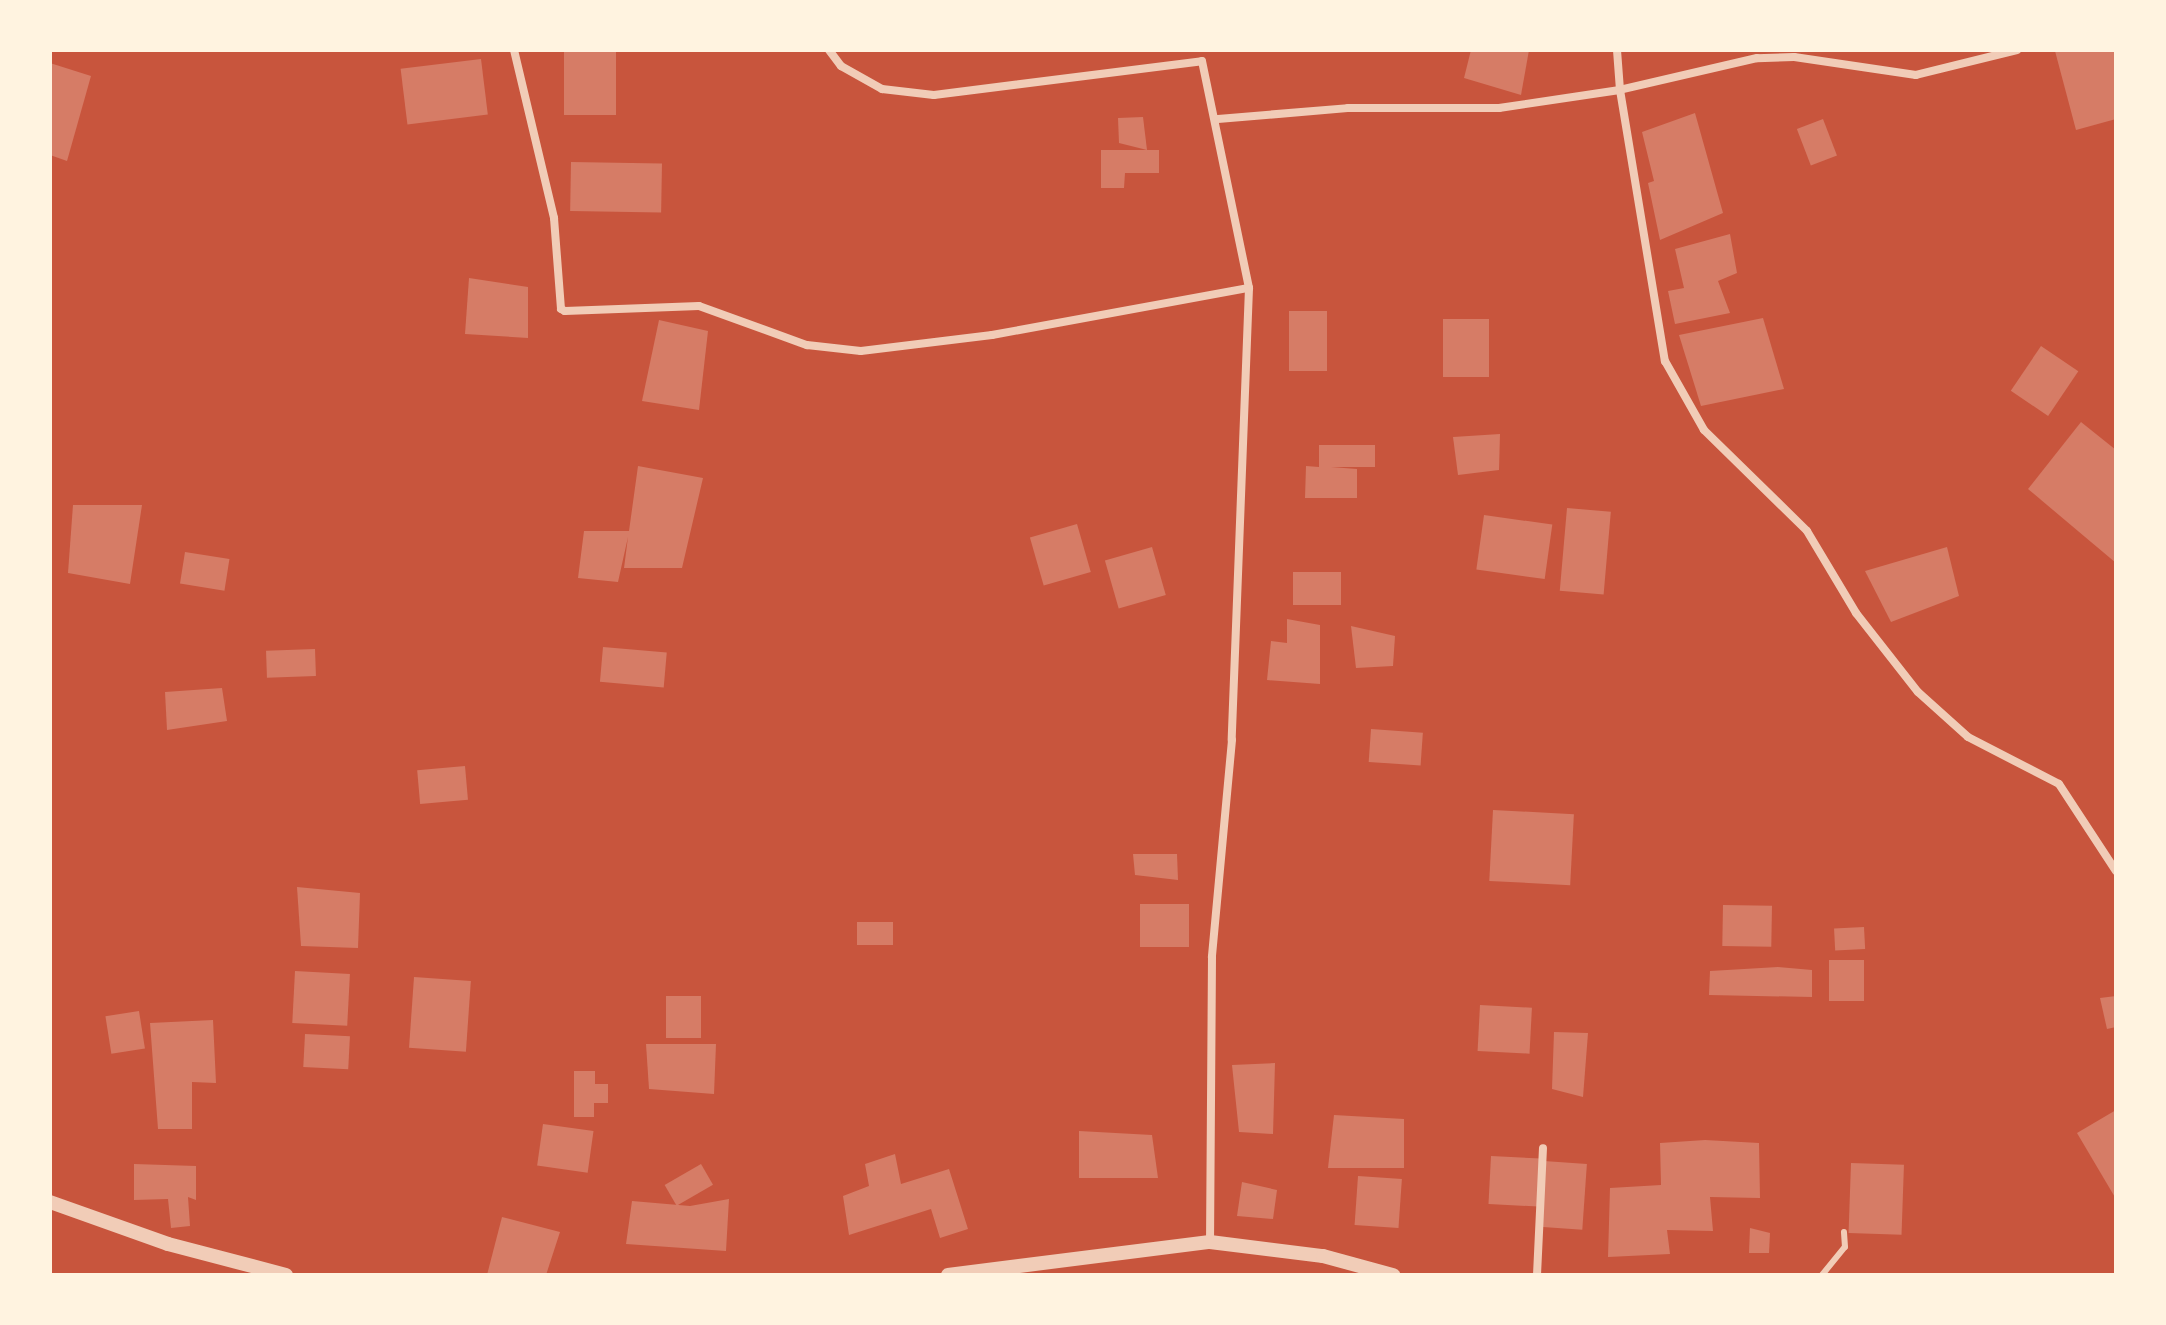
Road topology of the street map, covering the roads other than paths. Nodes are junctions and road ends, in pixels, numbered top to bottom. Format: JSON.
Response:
{"nodes":[{"id":1,"x":514,"y":50,"type":"edge"},
{"id":2,"x":829,"y":50,"type":"edge"},
{"id":3,"x":1199,"y":50,"type":"edge"},
{"id":4,"x":1617,"y":50,"type":"edge"},
{"id":5,"x":2017,"y":50,"type":"edge"},
{"id":6,"x":1202,"y":61,"type":"junction"},
{"id":7,"x":1620,"y":90,"type":"junction"},
{"id":8,"x":1218,"y":119,"type":"junction"},
{"id":9,"x":1249,"y":288,"type":"junction"},
{"id":10,"x":2116,"y":871,"type":"edge"},
{"id":11,"x":1543,"y":1148,"type":"dead end"},
{"id":12,"x":50,"y":1202,"type":"edge"},
{"id":13,"x":1844,"y":1232,"type":"dead end"},
{"id":14,"x":1210,"y":1242,"type":"junction"},
{"id":15,"x":286,"y":1275,"type":"edge"},
{"id":16,"x":948,"y":1275,"type":"edge"},
{"id":17,"x":1393,"y":1275,"type":"edge"},
{"id":18,"x":1537,"y":1275,"type":"edge"},
{"id":19,"x":1822,"y":1275,"type":"edge"}],
"edges":[{"from":1,"to":9,"type":"street"},
{"from":2,"to":6,"type":"street"},
{"from":3,"to":6,"type":"street"},
{"from":4,"to":7,"type":"street"},
{"from":5,"to":7,"type":"street"},
{"from":6,"to":8,"type":"street"},
{"from":7,"to":8,"type":"street"},
{"from":7,"to":10,"type":"street"},
{"from":8,"to":9,"type":"street"},
{"from":9,"to":14,"type":"street"},
{"from":11,"to":18,"type":"street"},
{"from":12,"to":15,"type":"street"},
{"from":13,"to":19,"type":"lane"},
{"from":14,"to":16,"type":"street"},
{"from":14,"to":17,"type":"street"}]}
